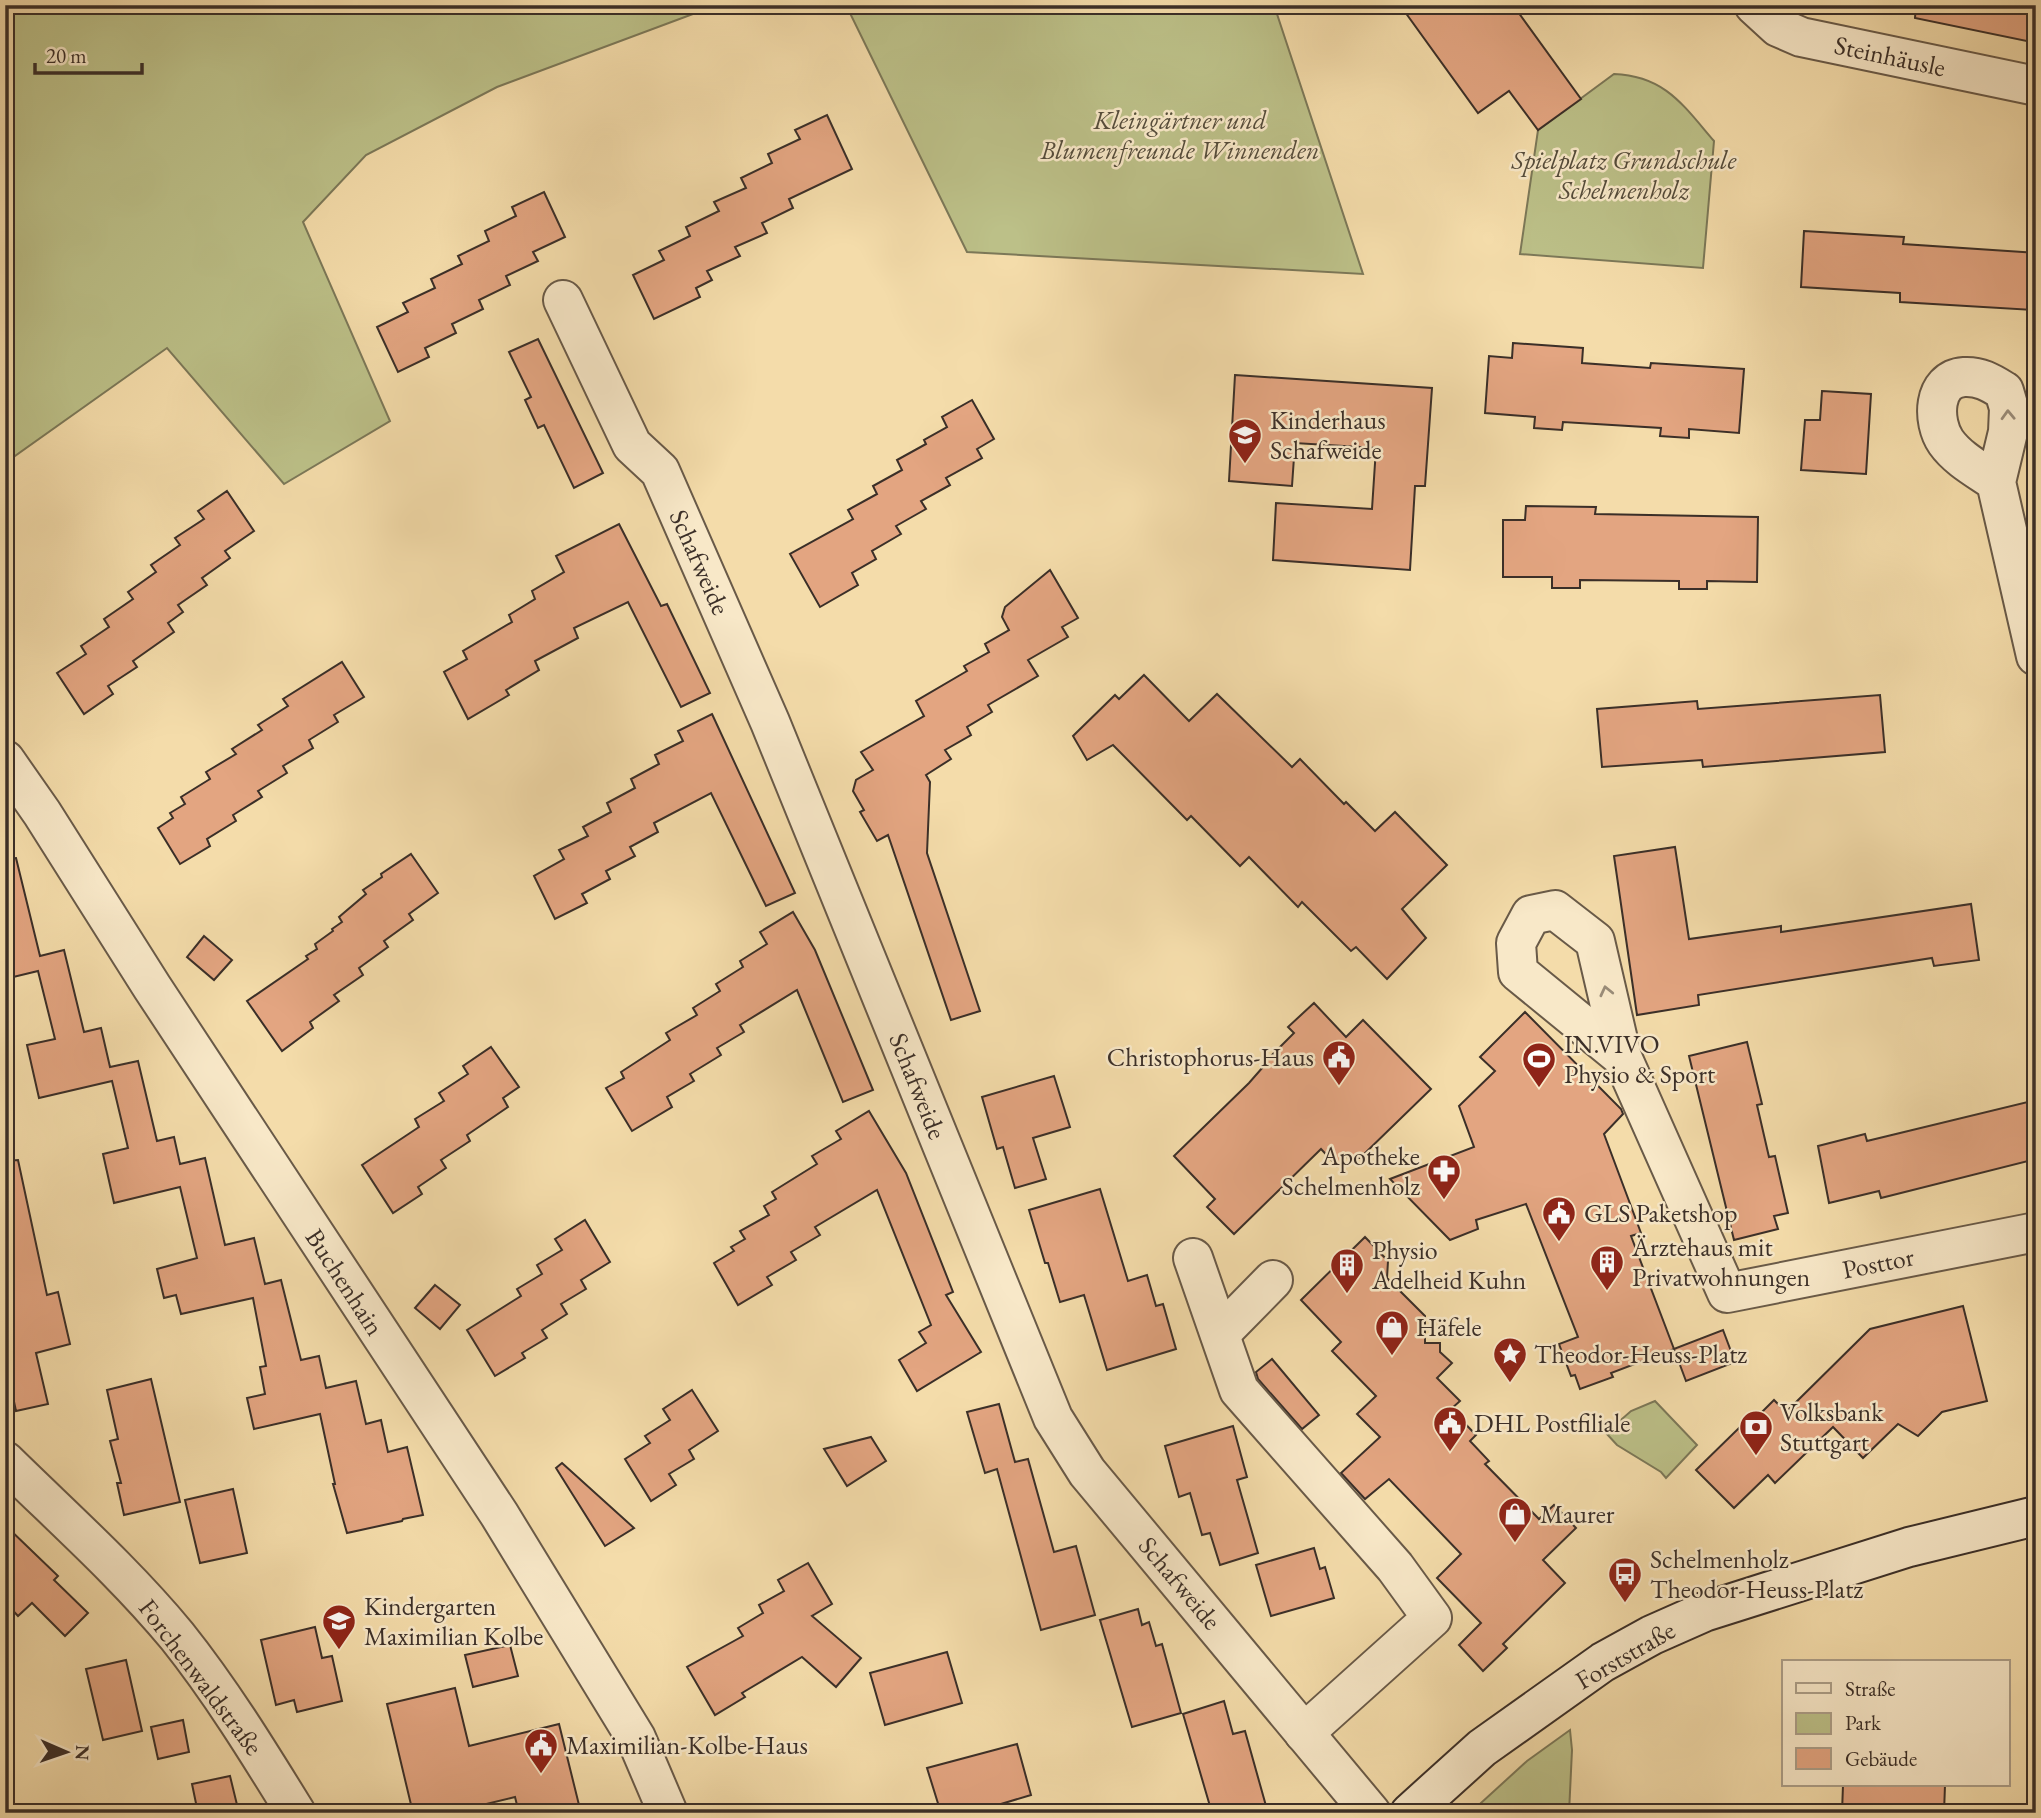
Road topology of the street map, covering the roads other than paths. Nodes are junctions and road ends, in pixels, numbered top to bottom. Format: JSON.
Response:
{"nodes":[{"id":1,"x":1755,"y":5,"type":"edge"},
{"id":2,"x":2036,"y":86,"type":"edge"},
{"id":3,"x":563,"y":300,"type":"dead end"},
{"id":4,"x":1996,"y":482,"type":"dead end"},
{"id":5,"x":2036,"y":656,"type":"edge"},
{"id":6,"x":5,"y":760,"type":"edge"},
{"id":7,"x":1622,"y":1057,"type":"dead end"},
{"id":8,"x":2036,"y":1232,"type":"edge"},
{"id":9,"x":1193,"y":1258,"type":"dead end"},
{"id":10,"x":1273,"y":1280,"type":"dead end"},
{"id":11,"x":1220,"y":1334,"type":"junction"},
{"id":12,"x":5,"y":1461,"type":"edge"},
{"id":13,"x":2036,"y":1516,"type":"edge"},
{"id":14,"x":1304,"y":1733,"type":"junction"},
{"id":15,"x":296,"y":1813,"type":"edge"},
{"id":16,"x":668,"y":1813,"type":"edge"},
{"id":17,"x":1371,"y":1813,"type":"edge"},
{"id":18,"x":1410,"y":1813,"type":"edge"}],
"edges":[{"from":1,"to":2,"type":"street","name":"Steinhäusle"},
{"from":3,"to":14,"type":"street","name":"Schafweide"},
{"from":4,"to":5,"type":"street"},
{"from":6,"to":16,"type":"street","name":"Buchenhain"},
{"from":7,"to":8,"type":"street","name":"Posttor"},
{"from":9,"to":11,"type":"street"},
{"from":10,"to":11,"type":"street"},
{"from":11,"to":14,"type":"street"},
{"from":12,"to":15,"type":"street","name":"Forchenwaldstraße"},
{"from":13,"to":18,"type":"street","name":"Forststraße"},
{"from":14,"to":17,"type":"street","name":"Schafweide"}]}
